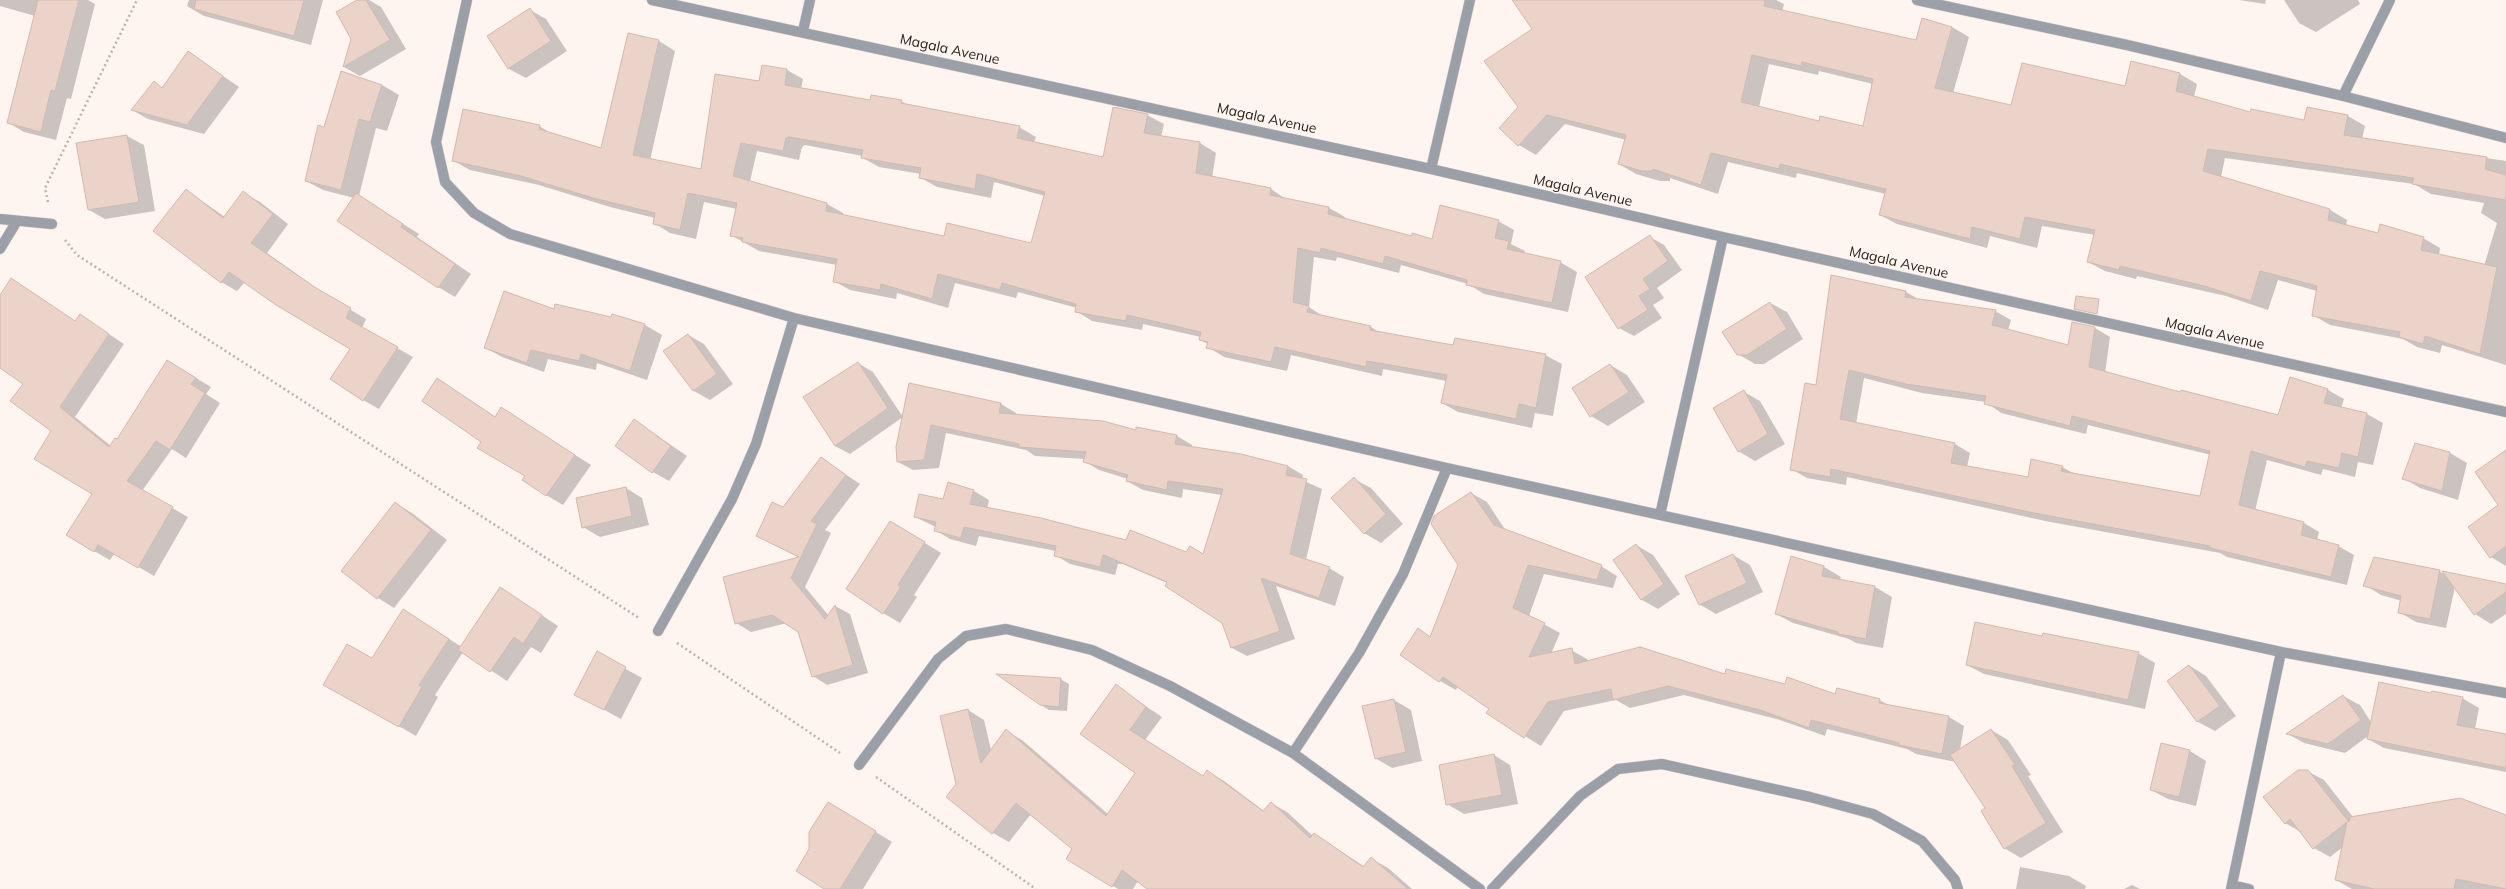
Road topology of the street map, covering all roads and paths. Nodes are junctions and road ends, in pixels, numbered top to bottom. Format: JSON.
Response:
{"nodes":[{"id":1,"x":137,"y":0,"type":"edge"},
{"id":2,"x":467,"y":0,"type":"edge"},
{"id":3,"x":652,"y":0,"type":"edge"},
{"id":4,"x":810,"y":0,"type":"edge"},
{"id":5,"x":1470,"y":0,"type":"edge"},
{"id":6,"x":1917,"y":0,"type":"edge"},
{"id":7,"x":2390,"y":0,"type":"edge"},
{"id":8,"x":803,"y":31,"type":"junction"},
{"id":9,"x":2343,"y":96,"type":"junction"},
{"id":10,"x":2506,"y":138,"type":"edge"},
{"id":11,"x":1431,"y":169,"type":"junction"},
{"id":12,"x":0,"y":219,"type":"edge"},
{"id":13,"x":17,"y":221,"type":"junction"},
{"id":14,"x":52,"y":224,"type":"junction"},
{"id":15,"x":1723,"y":237,"type":"junction"},
{"id":16,"x":0,"y":249,"type":"edge"},
{"id":17,"x":794,"y":318,"type":"junction"},
{"id":18,"x":2506,"y":412,"type":"edge"},
{"id":19,"x":1447,"y":468,"type":"junction"},
{"id":20,"x":1660,"y":515,"type":"junction"},
{"id":21,"x":658,"y":631,"type":"junction"},
{"id":22,"x":2281,"y":652,"type":"junction"},
{"id":23,"x":2506,"y":693,"type":"edge"},
{"id":24,"x":1293,"y":753,"type":"junction"},
{"id":25,"x":859,"y":765,"type":"junction"},
{"id":26,"x":2231,"y":887,"type":"edge"},
{"id":27,"x":1036,"y":889,"type":"edge"},
{"id":28,"x":1480,"y":889,"type":"edge"},
{"id":29,"x":1492,"y":889,"type":"edge"},
{"id":30,"x":1958,"y":889,"type":"edge"},
{"id":31,"x":2249,"y":889,"type":"edge"}],
"edges":[{"from":1,"to":14,"type":"path"},
{"from":2,"to":17,"type":"street"},
{"from":3,"to":8,"type":"street","name":"Magala Avenue"},
{"from":4,"to":8,"type":"street"},
{"from":5,"to":11,"type":"street"},
{"from":6,"to":9,"type":"street"},
{"from":7,"to":9,"type":"street"},
{"from":8,"to":11,"type":"street","name":"Magala Avenue"},
{"from":9,"to":10,"type":"street"},
{"from":11,"to":15,"type":"street","name":"Magala Avenue"},
{"from":12,"to":13,"type":"street"},
{"from":13,"to":14,"type":"street"},
{"from":13,"to":16,"type":"street"},
{"from":14,"to":21,"type":"path"},
{"from":15,"to":18,"type":"street","name":"Magala Avenue"},
{"from":15,"to":20,"type":"street"},
{"from":17,"to":19,"type":"street"},
{"from":17,"to":21,"type":"street"},
{"from":19,"to":20,"type":"street"},
{"from":19,"to":24,"type":"street"},
{"from":20,"to":22,"type":"street"},
{"from":21,"to":25,"type":"path"},
{"from":22,"to":23,"type":"street"},
{"from":22,"to":26,"type":"street"},
{"from":24,"to":25,"type":"street"},
{"from":24,"to":28,"type":"street"},
{"from":25,"to":27,"type":"path"},
{"from":26,"to":31,"type":"street"},
{"from":29,"to":30,"type":"street"}]}
